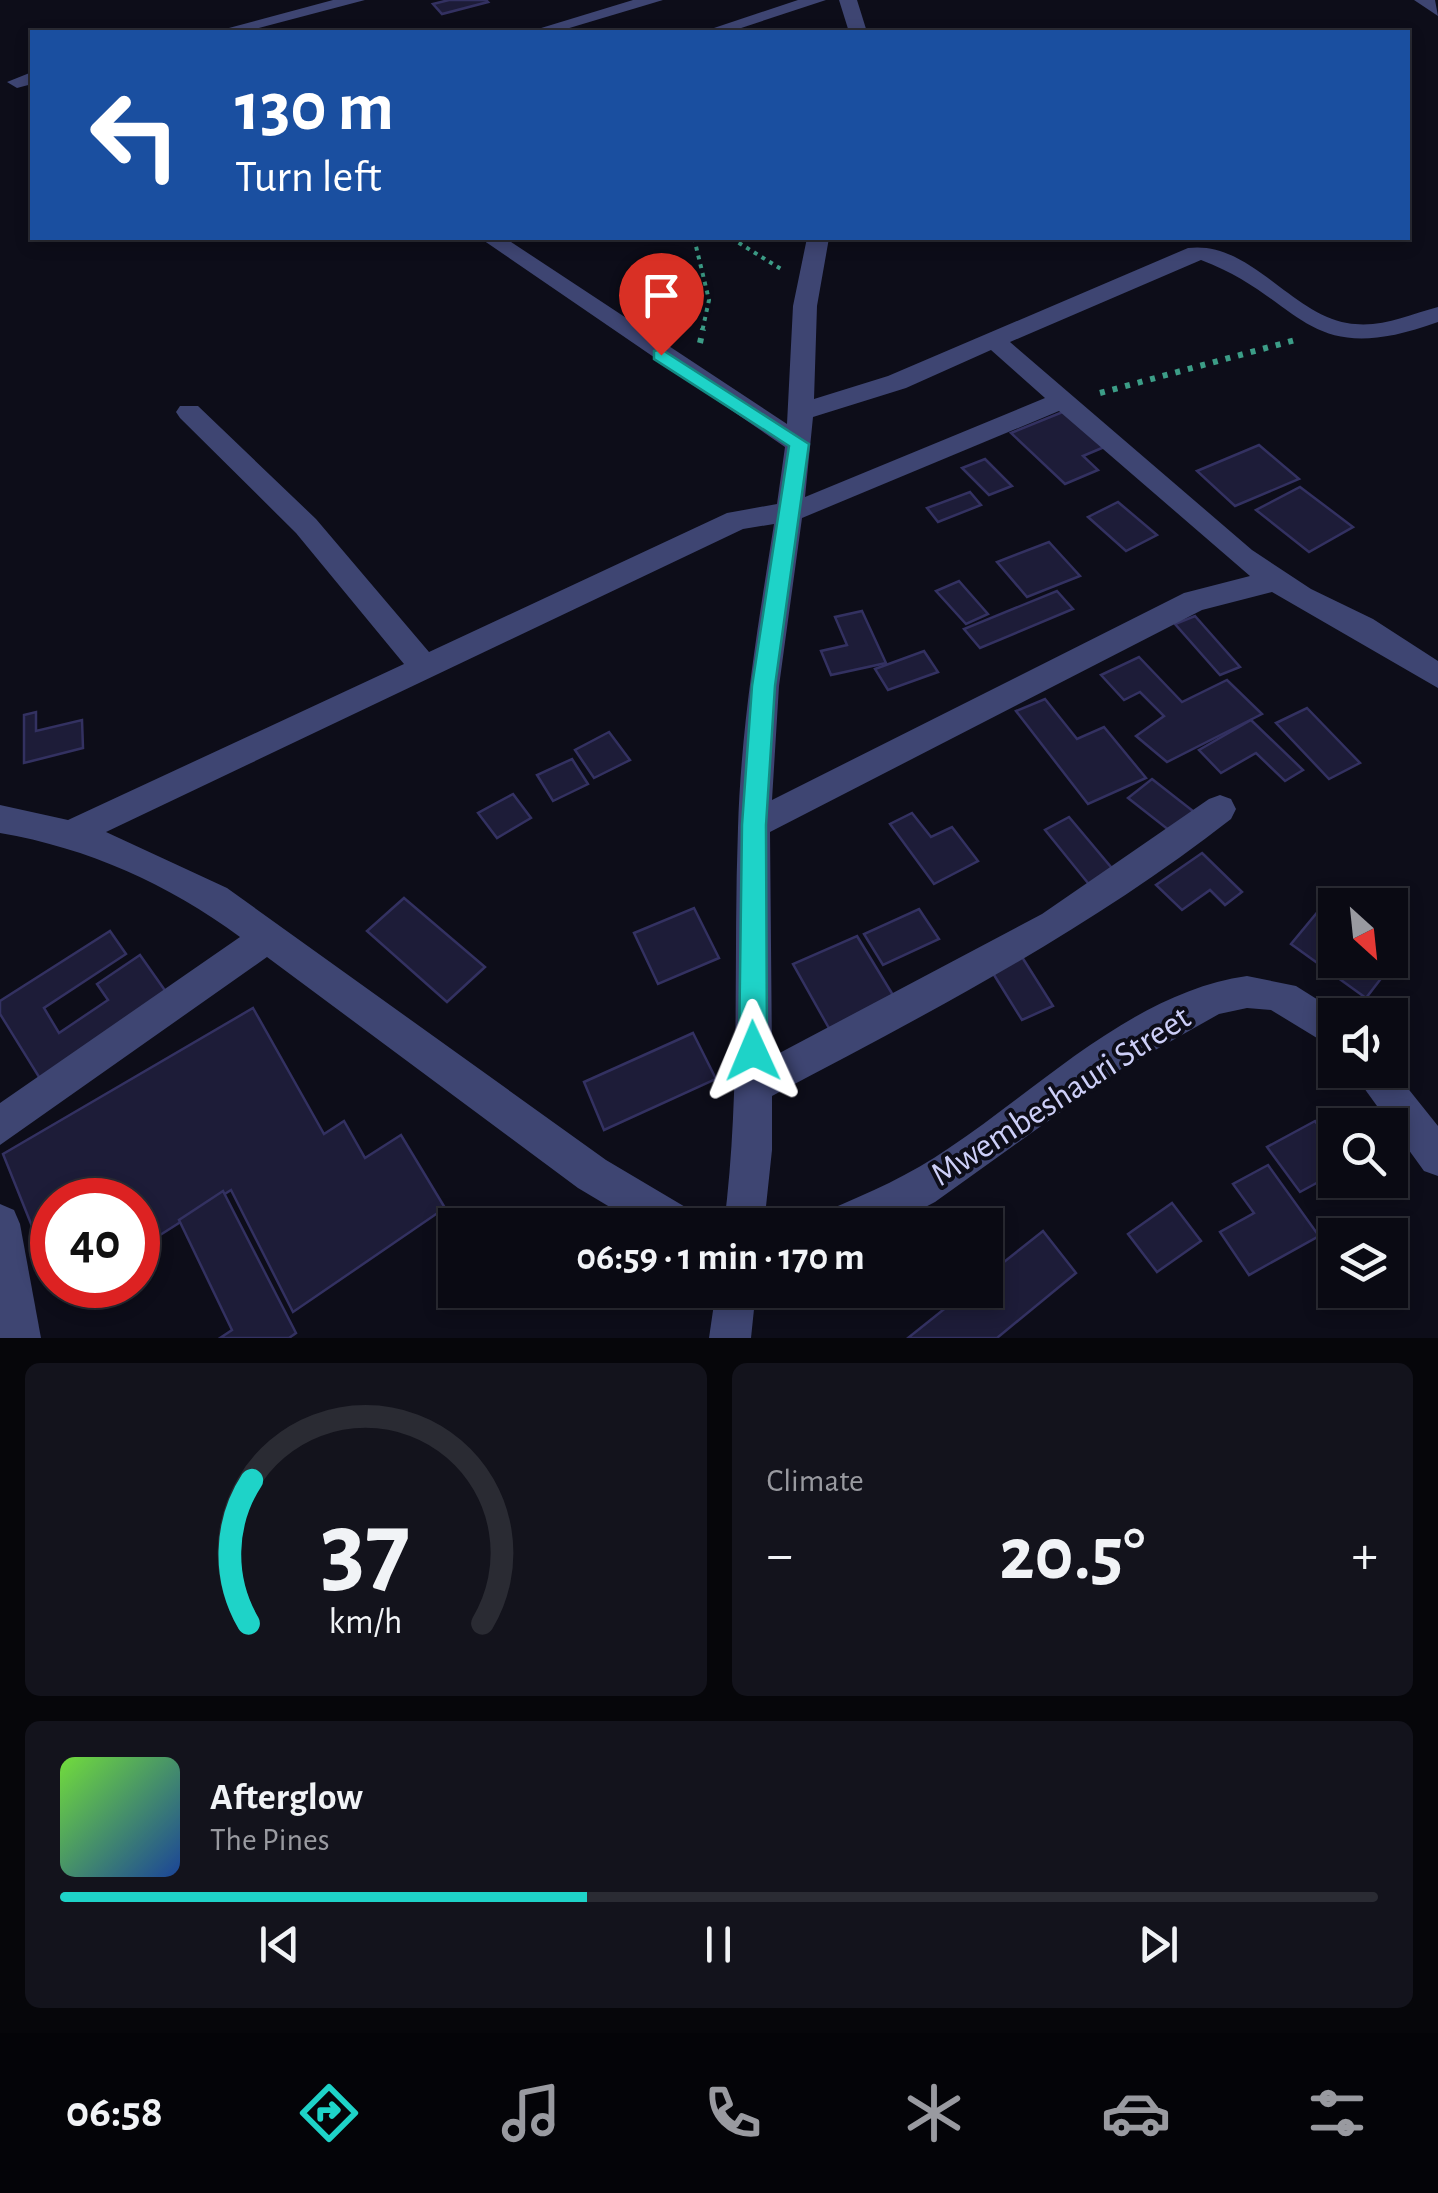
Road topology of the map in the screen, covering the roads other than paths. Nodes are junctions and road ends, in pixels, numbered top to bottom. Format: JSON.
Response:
{"nodes":[{"id":1,"x":356,"y":0,"type":"edge"},
{"id":2,"x":654,"y":0,"type":"edge"},
{"id":3,"x":817,"y":0,"type":"edge"},
{"id":4,"x":848,"y":0,"type":"edge"},
{"id":5,"x":1423,"y":0,"type":"edge"},
{"id":6,"x":1438,"y":10,"type":"edge"},
{"id":7,"x":231,"y":30,"type":"edge"},
{"id":8,"x":544,"y":30,"type":"edge"},
{"id":9,"x":719,"y":30,"type":"edge"},
{"id":10,"x":858,"y":30,"type":"edge"},
{"id":11,"x":494,"y":240,"type":"edge"},
{"id":12,"x":818,"y":240,"type":"edge"},
{"id":13,"x":1438,"y":314,"type":"edge"},
{"id":14,"x":996,"y":341,"type":"junction"},
{"id":15,"x":1066,"y":402,"type":"junction"},
{"id":16,"x":189,"y":412,"type":"dead end"},
{"id":17,"x":798,"y":428,"type":"junction"},
{"id":18,"x":789,"y":512,"type":"junction"},
{"id":19,"x":1277,"y":580,"type":"junction"},
{"id":20,"x":422,"y":665,"type":"junction"},
{"id":21,"x":1438,"y":676,"type":"edge"},
{"id":22,"x":1220,"y":809,"type":"dead end"},
{"id":23,"x":0,"y":819,"type":"edge"},
{"id":24,"x":754,"y":825,"type":"junction"},
{"id":25,"x":72,"y":833,"type":"junction"},
{"id":26,"x":266,"y":938,"type":"junction"},
{"id":27,"x":1318,"y":1018,"type":"edge"},
{"id":28,"x":754,"y":1086,"type":"junction"},
{"id":29,"x":1384,"y":1088,"type":"edge"},
{"id":30,"x":0,"y":1126,"type":"edge"},
{"id":31,"x":1438,"y":1157,"type":"edge"},
{"id":32,"x":649,"y":1208,"type":"edge"},
{"id":33,"x":745,"y":1208,"type":"edge"},
{"id":34,"x":875,"y":1208,"type":"edge"},
{"id":35,"x":0,"y":1224,"type":"edge"},
{"id":36,"x":734,"y":1308,"type":"edge"},
{"id":37,"x":20,"y":1338,"type":"edge"},
{"id":38,"x":730,"y":1338,"type":"edge"}],
"edges":[{"from":1,"to":7,"type":"street"},
{"from":2,"to":8,"type":"street"},
{"from":3,"to":9,"type":"street"},
{"from":4,"to":10,"type":"street"},
{"from":5,"to":6,"type":"street"},
{"from":11,"to":17,"type":"street"},
{"from":12,"to":17,"type":"street"},
{"from":13,"to":14,"type":"street"},
{"from":14,"to":15,"type":"street"},
{"from":14,"to":17,"type":"street"},
{"from":15,"to":18,"type":"street"},
{"from":15,"to":19,"type":"street"},
{"from":16,"to":20,"type":"street"},
{"from":17,"to":18,"type":"street"},
{"from":18,"to":20,"type":"street"},
{"from":18,"to":24,"type":"street"},
{"from":19,"to":21,"type":"street"},
{"from":19,"to":24,"type":"street"},
{"from":20,"to":25,"type":"street"},
{"from":22,"to":28,"type":"street"},
{"from":23,"to":25,"type":"street"},
{"from":24,"to":28,"type":"street"},
{"from":25,"to":26,"type":"street"},
{"from":26,"to":30,"type":"street"},
{"from":26,"to":32,"type":"street"},
{"from":27,"to":34,"type":"street","name":"Mwembeshauri Street"},
{"from":28,"to":33,"type":"street"},
{"from":29,"to":31,"type":"street"},
{"from":35,"to":37,"type":"street"},
{"from":36,"to":38,"type":"street"}]}
